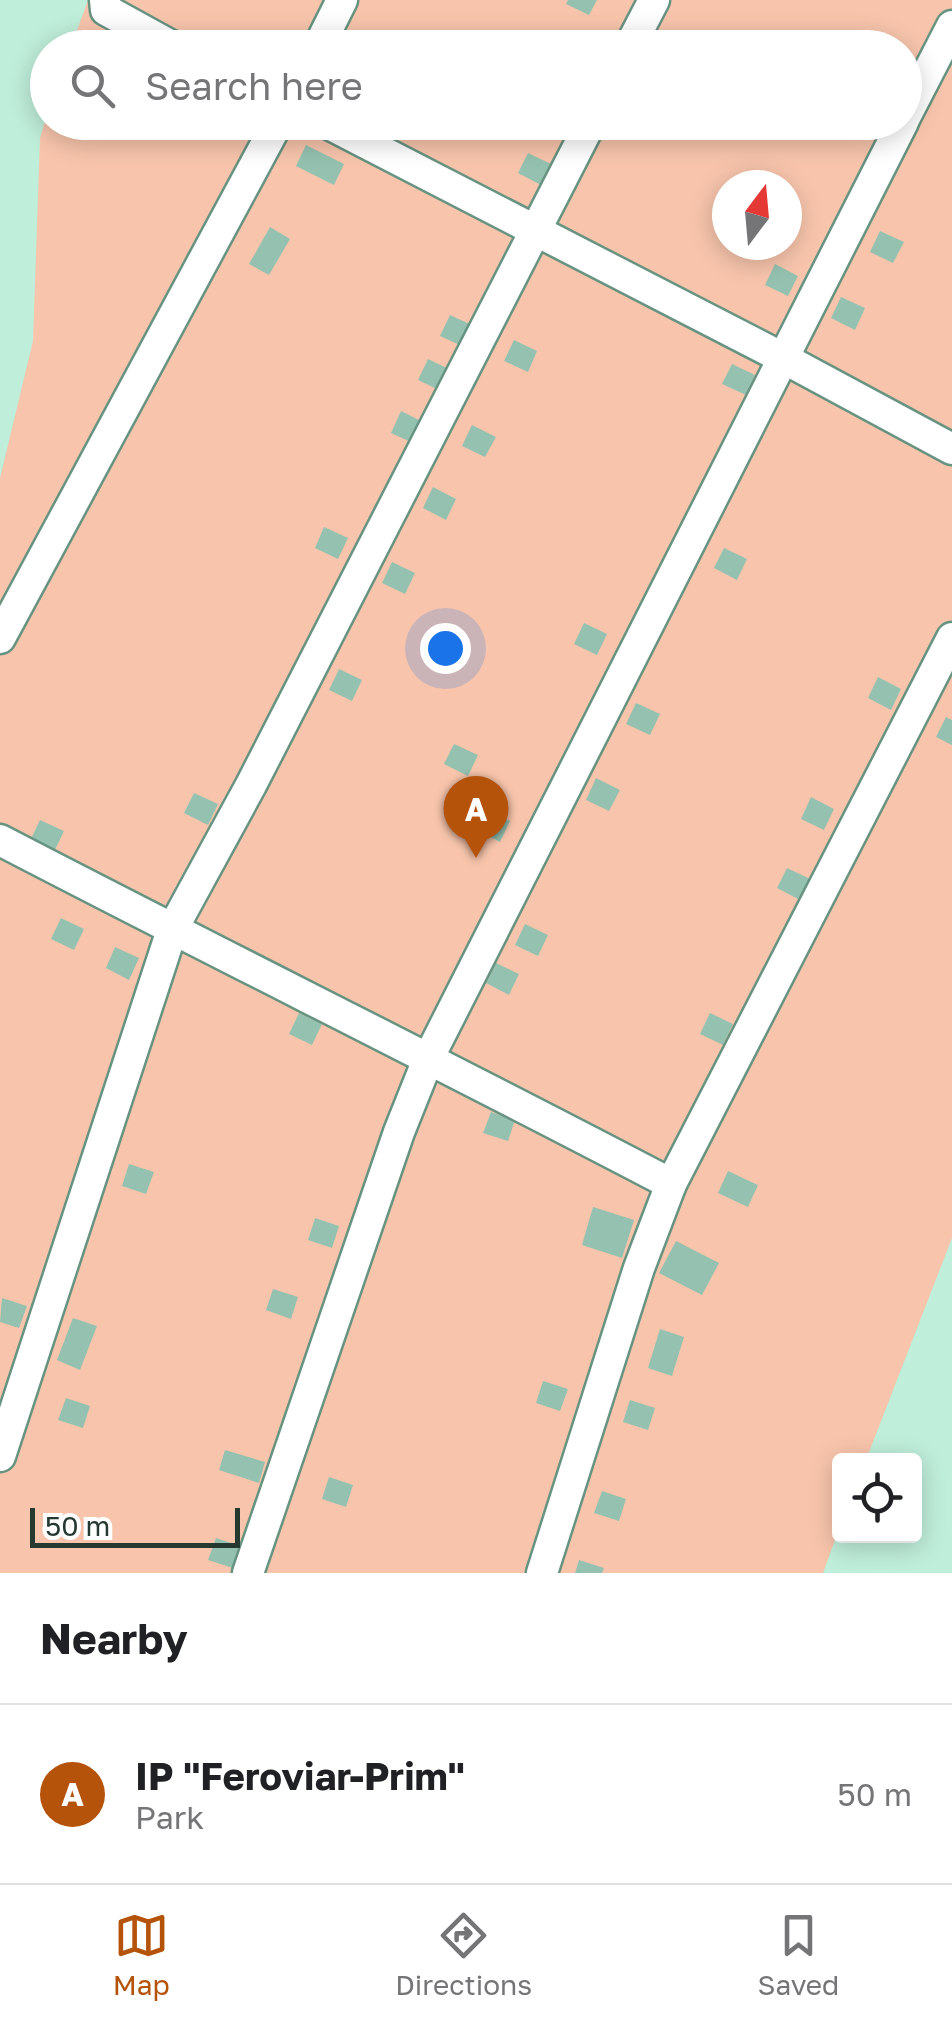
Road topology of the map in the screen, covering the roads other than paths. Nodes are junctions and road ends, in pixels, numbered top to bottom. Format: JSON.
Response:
{"nodes":[{"id":1,"x":342,"y":0,"type":"edge"},
{"id":2,"x":654,"y":0,"type":"edge"},
{"id":3,"x":105,"y":5,"type":"edge"},
{"id":4,"x":952,"y":26,"type":"edge"},
{"id":5,"x":146,"y":30,"type":"edge"},
{"id":6,"x":327,"y":30,"type":"edge"},
{"id":7,"x":639,"y":30,"type":"edge"},
{"id":8,"x":922,"y":85,"type":"edge"},
{"id":9,"x":268,"y":140,"type":"edge"},
{"id":10,"x":360,"y":140,"type":"edge"},
{"id":11,"x":582,"y":140,"type":"edge"},
{"id":12,"x":894,"y":140,"type":"edge"},
{"id":13,"x":536,"y":232,"type":"junction"},
{"id":14,"x":783,"y":358,"type":"junction"},
{"id":15,"x":952,"y":449,"type":"edge"},
{"id":16,"x":0,"y":638,"type":"edge"},
{"id":17,"x":952,"y":638,"type":"edge"},
{"id":18,"x":0,"y":840,"type":"edge"},
{"id":19,"x":172,"y":930,"type":"junction"},
{"id":20,"x":429,"y":1057,"type":"junction"},
{"id":21,"x":671,"y":1184,"type":"junction"},
{"id":22,"x":0,"y":1456,"type":"edge"},
{"id":23,"x":248,"y":1573,"type":"edge"},
{"id":24,"x":542,"y":1573,"type":"edge"}],
"edges":[{"from":1,"to":6,"type":"street"},
{"from":2,"to":7,"type":"street"},
{"from":3,"to":5,"type":"street"},
{"from":4,"to":8,"type":"street"},
{"from":9,"to":16,"type":"street"},
{"from":10,"to":13,"type":"street"},
{"from":11,"to":13,"type":"street"},
{"from":12,"to":14,"type":"street"},
{"from":13,"to":14,"type":"street"},
{"from":13,"to":19,"type":"street"},
{"from":14,"to":15,"type":"street"},
{"from":14,"to":20,"type":"street"},
{"from":17,"to":21,"type":"street"},
{"from":18,"to":19,"type":"street"},
{"from":19,"to":20,"type":"street"},
{"from":19,"to":22,"type":"street"},
{"from":20,"to":21,"type":"street"},
{"from":20,"to":23,"type":"street"},
{"from":21,"to":24,"type":"street"}]}
